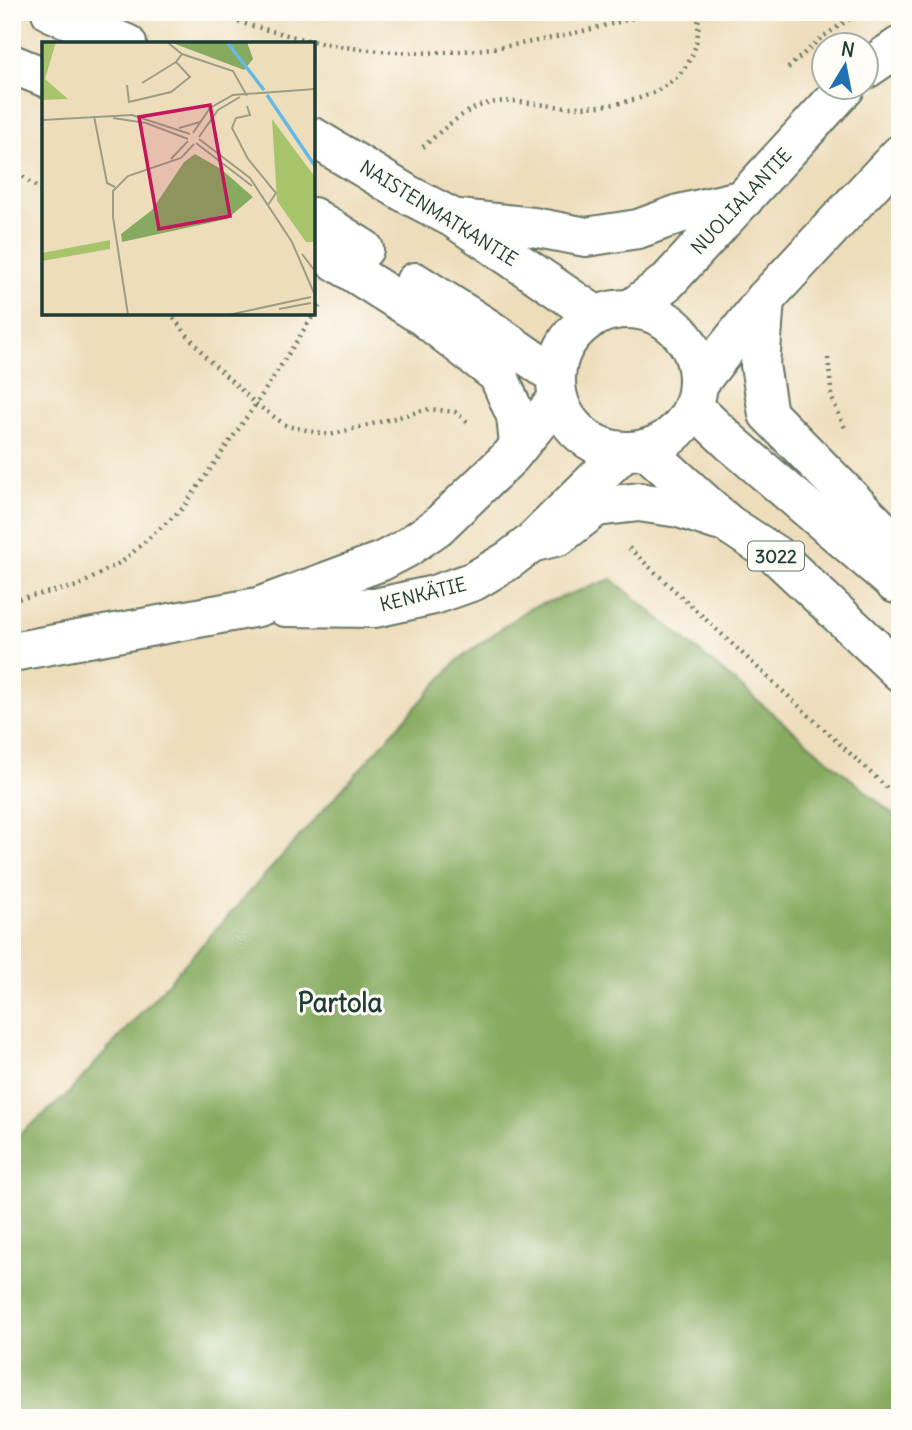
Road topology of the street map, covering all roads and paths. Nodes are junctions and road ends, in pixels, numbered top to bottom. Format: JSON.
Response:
{"nodes":[{"id":1,"x":51,"y":12,"type":"edge"},
{"id":2,"x":212,"y":12,"type":"edge"},
{"id":3,"x":655,"y":12,"type":"edge"},
{"id":4,"x":698,"y":12,"type":"edge"},
{"id":5,"x":860,"y":12,"type":"edge"},
{"id":6,"x":122,"y":42,"type":"edge"},
{"id":7,"x":900,"y":46,"type":"edge"},
{"id":8,"x":880,"y":60,"type":"edge"},
{"id":9,"x":12,"y":64,"type":"edge"},
{"id":10,"x":788,"y":68,"type":"dead end"},
{"id":11,"x":42,"y":76,"type":"edge"},
{"id":12,"x":832,"y":102,"type":"edge"},
{"id":13,"x":315,"y":138,"type":"edge"},
{"id":14,"x":423,"y":147,"type":"dead end"},
{"id":15,"x":900,"y":154,"type":"edge"},
{"id":16,"x":12,"y":168,"type":"edge"},
{"id":17,"x":42,"y":191,"type":"edge"},
{"id":18,"x":744,"y":199,"type":"junction"},
{"id":19,"x":315,"y":218,"type":"edge"},
{"id":20,"x":453,"y":218,"type":"junction"},
{"id":21,"x":315,"y":248,"type":"edge"},
{"id":22,"x":327,"y":296,"type":"dead end"},
{"id":23,"x":765,"y":299,"type":"junction"},
{"id":24,"x":614,"y":312,"type":"junction"},
{"id":25,"x":315,"y":314,"type":"edge"},
{"id":26,"x":171,"y":315,"type":"edge"},
{"id":27,"x":315,"y":315,"type":"edge"},
{"id":28,"x":828,"y":358,"type":"dead end"},
{"id":29,"x":557,"y":387,"type":"junction"},
{"id":30,"x":696,"y":395,"type":"junction"},
{"id":31,"x":256,"y":404,"type":"junction"},
{"id":32,"x":847,"y":432,"type":"dead end"},
{"id":33,"x":519,"y":445,"type":"junction"},
{"id":34,"x":634,"y":451,"type":"junction"},
{"id":35,"x":728,"y":524,"type":"junction"},
{"id":36,"x":531,"y":543,"type":"junction"},
{"id":37,"x":897,"y":586,"type":"edge"},
{"id":38,"x":12,"y":600,"type":"edge"},
{"id":39,"x":258,"y":607,"type":"junction"},
{"id":40,"x":12,"y":652,"type":"edge"},
{"id":41,"x":900,"y":671,"type":"edge"}],
"edges":[{"from":1,"to":6,"type":"main road"},
{"from":2,"to":3,"type":"path"},
{"from":4,"to":14,"type":"path"},
{"from":5,"to":10,"type":"path"},
{"from":7,"to":8,"type":"main road"},
{"from":9,"to":11,"type":"main road"},
{"from":12,"to":18,"type":"main road","name":"NUOLIALANTIE"},
{"from":13,"to":20,"type":"main road","name":"NAISTENMATKANTIE"},
{"from":15,"to":23,"type":"main road"},
{"from":16,"to":17,"type":"path"},
{"from":18,"to":20,"type":"main road"},
{"from":18,"to":24,"type":"main road","name":"NUOLIALANTIE"},
{"from":19,"to":29,"type":"main road"},
{"from":20,"to":24,"type":"main road","name":"NAISTENMATKANTIE"},
{"from":21,"to":33,"type":"main road"},
{"from":22,"to":25,"type":"path"},
{"from":23,"to":30,"type":"main road"},
{"from":23,"to":37,"type":"main road"},
{"from":24,"to":29,"type":"main road"},
{"from":24,"to":30,"type":"main road"},
{"from":26,"to":31,"type":"path"},
{"from":27,"to":31,"type":"path"},
{"from":28,"to":32,"type":"path"},
{"from":29,"to":33,"type":"main road","name":"KENKÄTIE"},
{"from":29,"to":34,"type":"main road"},
{"from":30,"to":34,"type":"main road"},
{"from":30,"to":37,"type":"main road","number":"3022"},
{"from":31,"to":38,"type":"path"},
{"from":33,"to":39,"type":"main road","name":"KENKÄTIE"},
{"from":34,"to":35,"type":"main road","number":"3022"},
{"from":34,"to":36,"type":"main road","name":"KENKÄTIE"},
{"from":35,"to":36,"type":"main road"},
{"from":35,"to":41,"type":"main road","number":"3022"},
{"from":36,"to":39,"type":"main road","name":"KENKÄTIE"},
{"from":39,"to":40,"type":"main road","name":"KENKÄTIE"}]}
